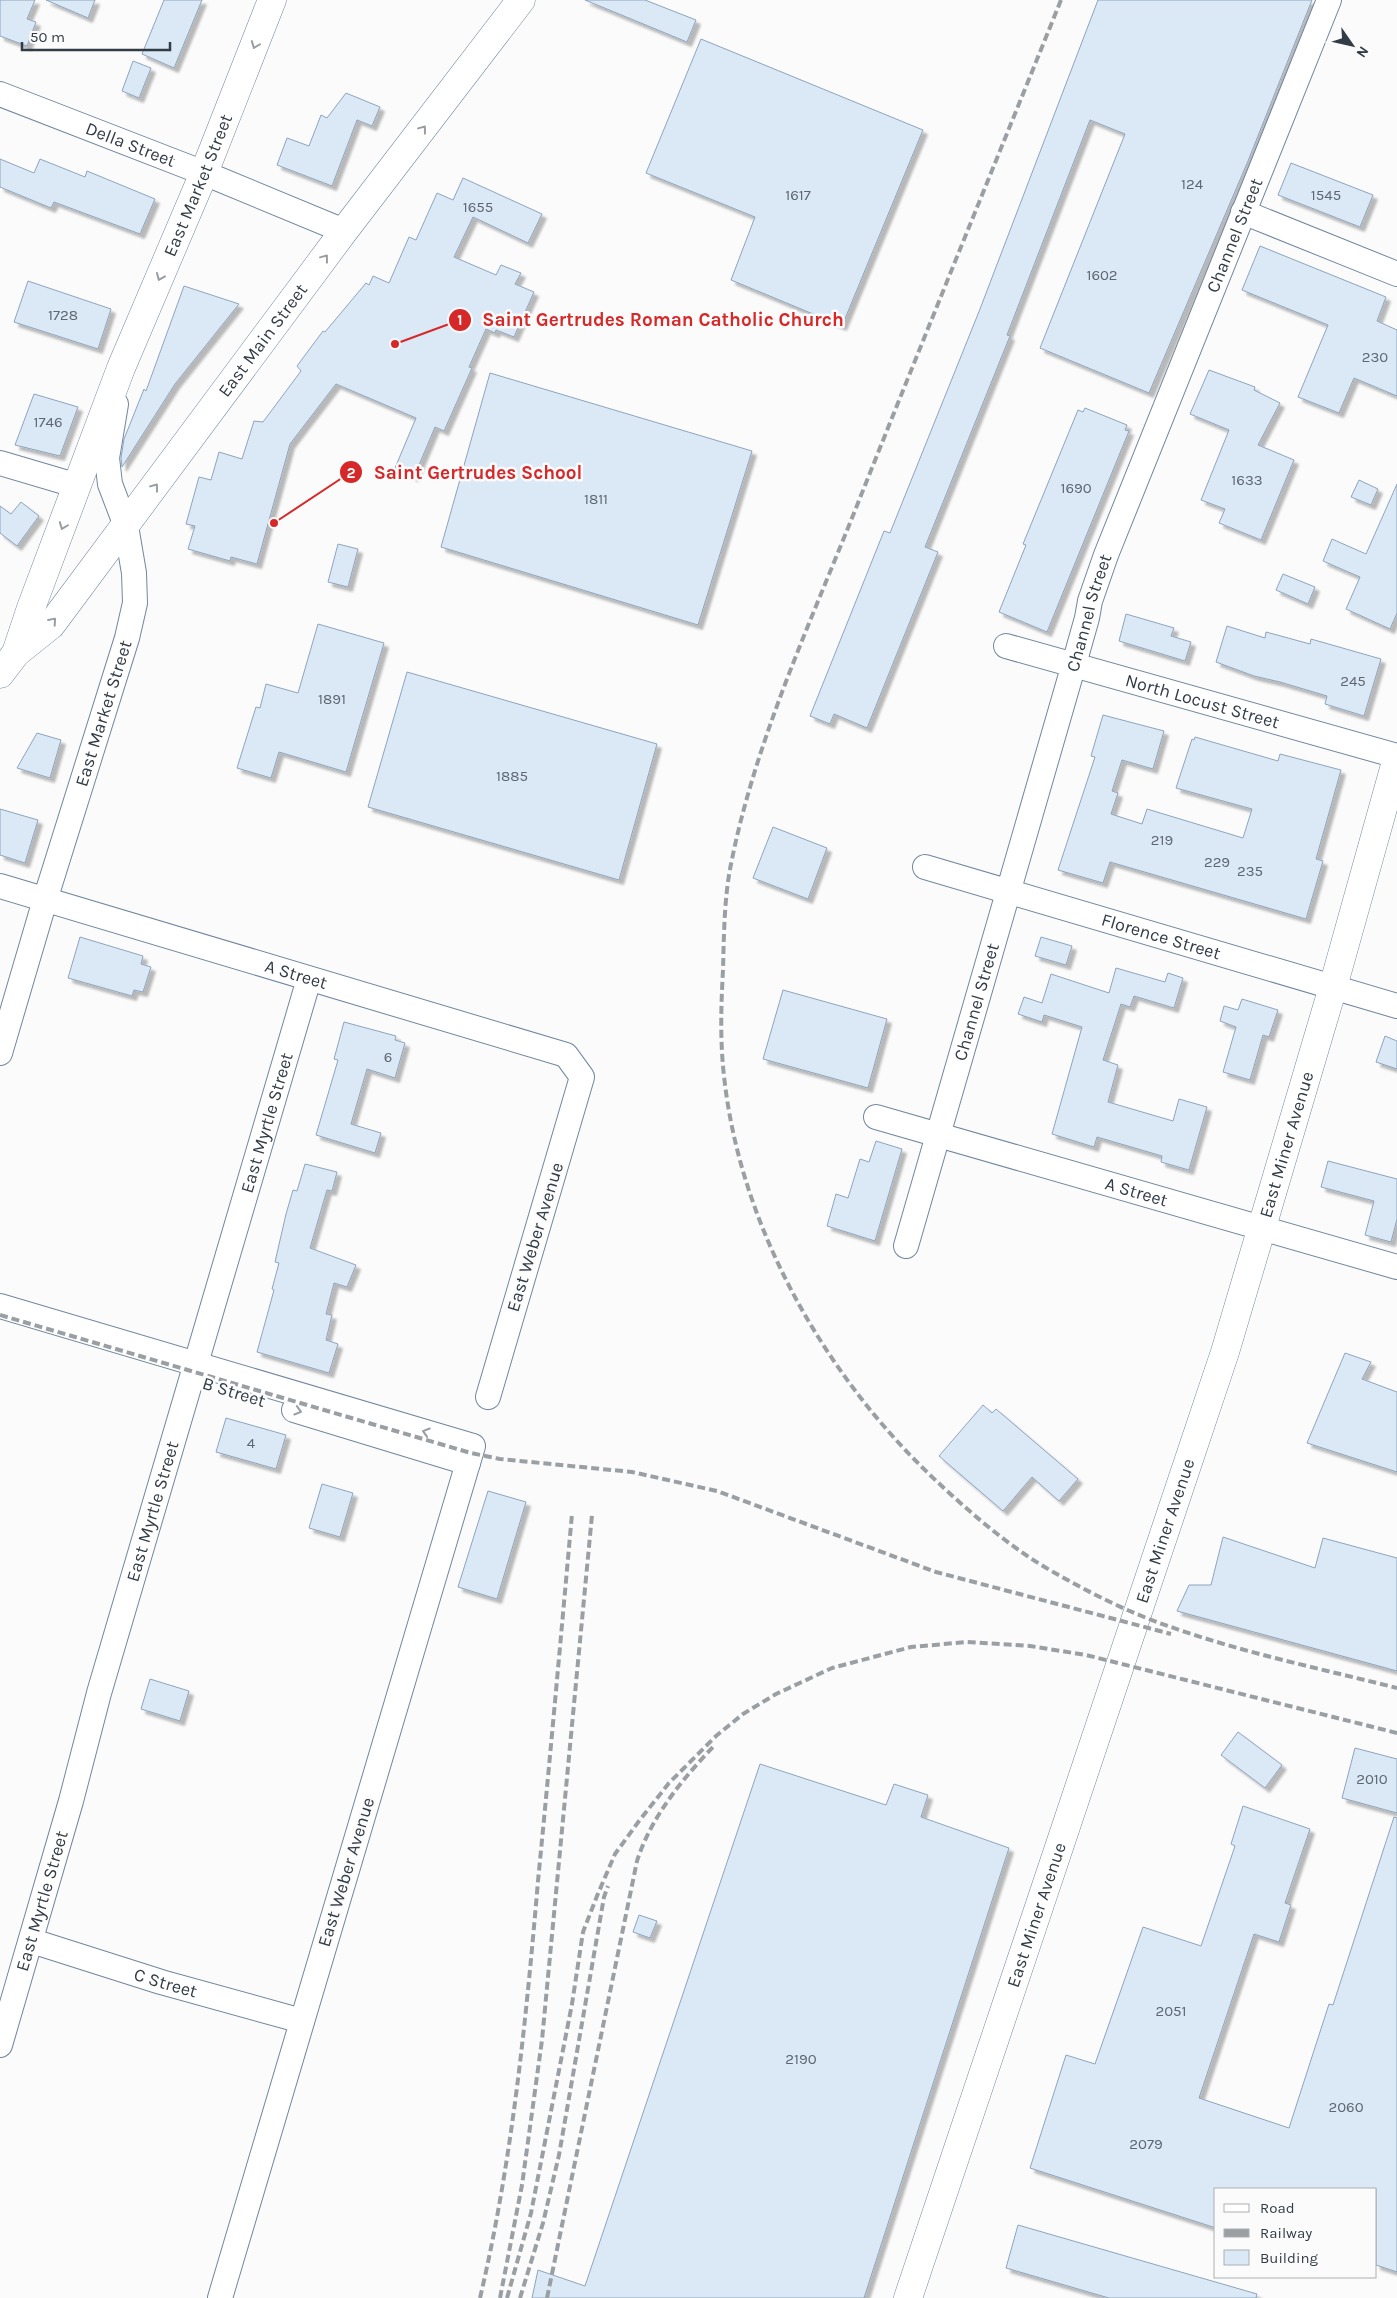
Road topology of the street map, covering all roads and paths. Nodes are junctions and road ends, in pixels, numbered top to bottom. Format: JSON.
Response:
{"nodes":[{"id":1,"x":272,"y":0,"type":"edge"},
{"id":2,"x":521,"y":0,"type":"edge"},
{"id":3,"x":1329,"y":0,"type":"edge"},
{"id":4,"x":0,"y":94,"type":"edge"},
{"id":5,"x":204,"y":173,"type":"junction"},
{"id":6,"x":1243,"y":212,"type":"junction"},
{"id":7,"x":344,"y":231,"type":"junction"},
{"id":8,"x":1397,"y":274,"type":"edge"},
{"id":9,"x":121,"y":368,"type":"junction"},
{"id":10,"x":0,"y":463,"type":"edge"},
{"id":11,"x":78,"y":486,"type":"junction"},
{"id":12,"x":126,"y":526,"type":"junction"},
{"id":13,"x":1006,"y":646,"type":"dead end"},
{"id":14,"x":8,"y":664,"type":"edge"},
{"id":15,"x":1074,"y":664,"type":"junction"},
{"id":16,"x":1397,"y":757,"type":"edge"},
{"id":17,"x":925,"y":867,"type":"dead end"},
{"id":18,"x":0,"y":886,"type":"edge"},
{"id":19,"x":1008,"y":892,"type":"junction"},
{"id":20,"x":45,"y":900,"type":"junction"},
{"id":21,"x":308,"y":978,"type":"junction"},
{"id":22,"x":1333,"y":987,"type":"junction"},
{"id":23,"x":1397,"y":1006,"type":"edge"},
{"id":24,"x":0,"y":1053,"type":"edge"},
{"id":25,"x":582,"y":1077,"type":"joint"},
{"id":26,"x":876,"y":1117,"type":"dead end"},
{"id":27,"x":938,"y":1134,"type":"junction"},
{"id":28,"x":1261,"y":1228,"type":"junction"},
{"id":29,"x":906,"y":1246,"type":"dead end"},
{"id":30,"x":1397,"y":1268,"type":"edge"},
{"id":31,"x":0,"y":1306,"type":"edge"},
{"id":32,"x":0,"y":1323,"type":"edge"},
{"id":33,"x":193,"y":1372,"type":"junction"},
{"id":34,"x":488,"y":1397,"type":"dead end"},
{"id":35,"x":470,"y":1454,"type":"joint"},
{"id":36,"x":32,"y":1941,"type":"junction"},
{"id":37,"x":302,"y":2021,"type":"junction"},
{"id":38,"x":0,"y":2045,"type":"edge"},
{"id":39,"x":220,"y":2298,"type":"edge"},
{"id":40,"x":908,"y":2298,"type":"edge"}],
"edges":[{"from":1,"to":5,"type":"street","name":"East Market Street","one_way":true},
{"from":7,"to":2,"type":"street","name":"East Main Street","one_way":true},
{"from":3,"to":6,"type":"street","name":"Channel Street"},
{"from":4,"to":5,"type":"street","name":"Della Street"},
{"from":5,"to":7,"type":"street","name":"Della Street"},
{"from":5,"to":9,"type":"street","name":"East Market Street","one_way":true},
{"from":6,"to":8,"type":"street"},
{"from":6,"to":15,"type":"street","name":"Channel Street"},
{"from":12,"to":7,"type":"street","name":"East Main Street","one_way":true},
{"from":9,"to":11,"type":"street","name":"East Market Street"},
{"from":9,"to":12,"type":"street","name":"East Market Street"},
{"from":10,"to":11,"type":"street"},
{"from":11,"to":14,"type":"street","name":"East Market Street","one_way":true},
{"from":14,"to":12,"type":"street","name":"East Main Street","one_way":true},
{"from":12,"to":20,"type":"street","name":"East Market Street"},
{"from":13,"to":15,"type":"street","name":"North Locust Street"},
{"from":15,"to":16,"type":"street","name":"North Locust Street"},
{"from":15,"to":19,"type":"street","name":"Channel Street"},
{"from":16,"to":22,"type":"street","name":"East Miner Avenue"},
{"from":17,"to":19,"type":"street","name":"Florence Street"},
{"from":18,"to":20,"type":"street","name":"A Street"},
{"from":19,"to":22,"type":"street","name":"Florence Street"},
{"from":19,"to":27,"type":"street","name":"Channel Street"},
{"from":20,"to":21,"type":"street","name":"A Street"},
{"from":20,"to":24,"type":"street","name":"East Market Street"},
{"from":21,"to":25,"type":"street","name":"A Street"},
{"from":21,"to":33,"type":"street","name":"East Myrtle Street"},
{"from":22,"to":23,"type":"street","name":"Florence Street"},
{"from":22,"to":28,"type":"street","name":"East Miner Avenue"},
{"from":25,"to":34,"type":"street","name":"East Weber Avenue"},
{"from":26,"to":27,"type":"street","name":"A Street"},
{"from":27,"to":28,"type":"street","name":"A Street"},
{"from":27,"to":29,"type":"street","name":"Channel Street"},
{"from":28,"to":30,"type":"street","name":"A Street"},
{"from":28,"to":40,"type":"street","name":"East Miner Avenue"},
{"from":31,"to":33,"type":"street"},
{"from":32,"to":33,"type":"street","name":"B Street"},
{"from":33,"to":35,"type":"street","name":"B Street"},
{"from":33,"to":36,"type":"street","name":"East Myrtle Street"},
{"from":35,"to":37,"type":"street","name":"East Weber Avenue"},
{"from":36,"to":37,"type":"street","name":"C Street"},
{"from":36,"to":38,"type":"street","name":"East Myrtle Street"},
{"from":37,"to":39,"type":"street","name":"East Weber Avenue"}]}
